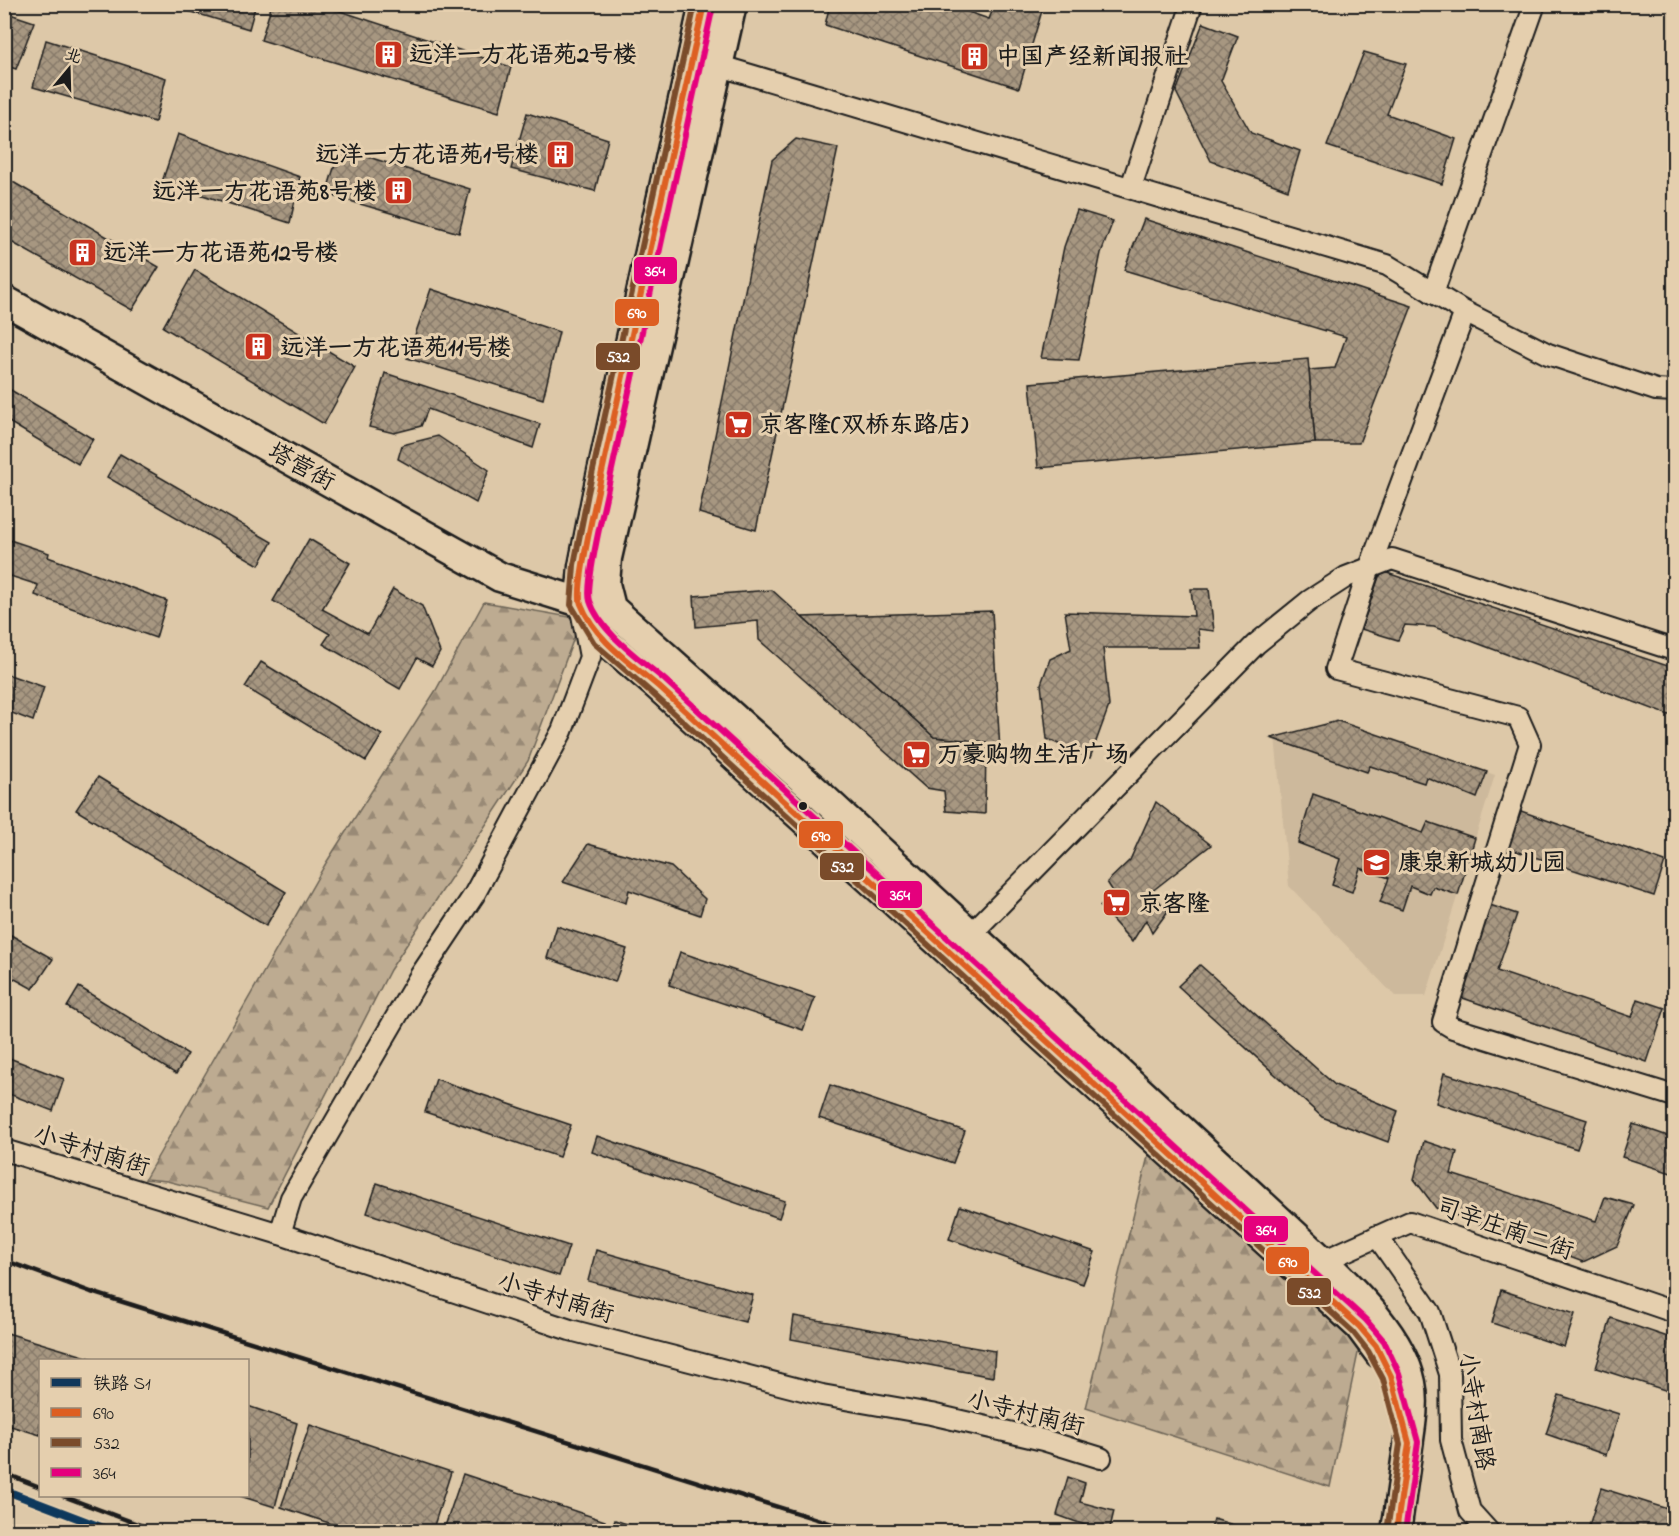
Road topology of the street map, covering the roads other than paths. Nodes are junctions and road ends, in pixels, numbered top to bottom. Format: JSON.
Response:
{"nodes":[{"id":1,"x":704,"y":4,"type":"edge"},
{"id":2,"x":732,"y":4,"type":"edge"},
{"id":3,"x":1192,"y":4,"type":"edge"},
{"id":4,"x":1535,"y":4,"type":"edge"},
{"id":5,"x":706,"y":61,"type":"junction"},
{"id":6,"x":1131,"y":187,"type":"junction"},
{"id":7,"x":1433,"y":293,"type":"junction"},
{"id":8,"x":4,"y":300,"type":"edge"},
{"id":9,"x":1465,"y":312,"type":"junction"},
{"id":10,"x":1674,"y":391,"type":"edge"},
{"id":11,"x":1370,"y":567,"type":"junction"},
{"id":12,"x":580,"y":602,"type":"junction"},
{"id":13,"x":611,"y":608,"type":"junction"},
{"id":14,"x":1674,"y":650,"type":"edge"},
{"id":15,"x":970,"y":935,"type":"junction"},
{"id":16,"x":1674,"y":1096,"type":"edge"},
{"id":17,"x":4,"y":1150,"type":"edge"},
{"id":18,"x":280,"y":1234,"type":"junction"},
{"id":19,"x":1377,"y":1236,"type":"junction"},
{"id":20,"x":1323,"y":1261,"type":"junction"},
{"id":21,"x":1674,"y":1312,"type":"edge"},
{"id":22,"x":1409,"y":1443,"type":"junction"},
{"id":23,"x":1101,"y":1458,"type":"dead end"},
{"id":24,"x":1396,"y":1532,"type":"edge"},
{"id":25,"x":1489,"y":1532,"type":"edge"}],
"edges":[{"from":1,"to":5,"type":"street"},
{"from":2,"to":5,"type":"street"},
{"from":3,"to":6,"type":"street"},
{"from":4,"to":7,"type":"street"},
{"from":5,"to":6,"type":"street"},
{"from":5,"to":12,"type":"street"},
{"from":5,"to":13,"type":"street"},
{"from":6,"to":7,"type":"street"},
{"from":7,"to":9,"type":"street"},
{"from":8,"to":12,"type":"street","name":"塔营街"},
{"from":9,"to":10,"type":"street"},
{"from":9,"to":11,"type":"street"},
{"from":11,"to":14,"type":"street"},
{"from":11,"to":15,"type":"street"},
{"from":11,"to":16,"type":"street"},
{"from":12,"to":13,"type":"street","name":"塔营街"},
{"from":12,"to":18,"type":"street"},
{"from":12,"to":22,"type":"street"},
{"from":13,"to":15,"type":"street"},
{"from":15,"to":20,"type":"street"},
{"from":17,"to":18,"type":"street","name":"小寺村南街"},
{"from":18,"to":23,"type":"street","name":"小寺村南街"},
{"from":19,"to":20,"type":"street","name":"司辛庄南二街"},
{"from":19,"to":21,"type":"street","name":"司辛庄南二街"},
{"from":19,"to":25,"type":"street","name":"小寺村南路"},
{"from":20,"to":22,"type":"street"},
{"from":22,"to":24,"type":"street"}]}
